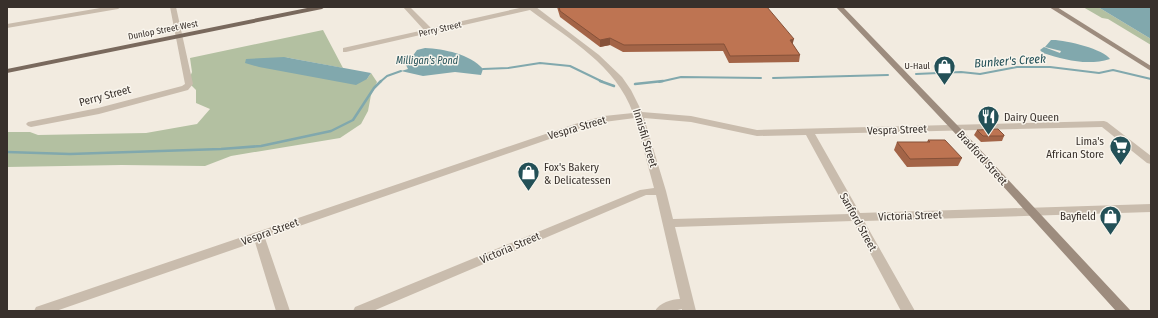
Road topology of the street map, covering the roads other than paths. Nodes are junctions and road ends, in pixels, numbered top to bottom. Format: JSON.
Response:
{"nodes":[{"id":1,"x":118,"y":7,"type":"edge"},
{"id":2,"x":173,"y":7,"type":"edge"},
{"id":3,"x":322,"y":7,"type":"edge"},
{"id":4,"x":406,"y":7,"type":"edge"},
{"id":5,"x":532,"y":7,"type":"edge"},
{"id":6,"x":839,"y":7,"type":"edge"},
{"id":7,"x":1052,"y":7,"type":"edge"},
{"id":8,"x":1059,"y":7,"type":"edge"},
{"id":9,"x":7,"y":26,"type":"edge"},
{"id":10,"x":429,"y":31,"type":"junction"},
{"id":11,"x":179,"y":37,"type":"junction"},
{"id":12,"x":346,"y":50,"type":"dead end"},
{"id":13,"x":1151,"y":63,"type":"edge"},
{"id":14,"x":1151,"y":69,"type":"edge"},
{"id":15,"x":7,"y":71,"type":"edge"},
{"id":16,"x":639,"y":116,"type":"junction"},
{"id":17,"x":31,"y":124,"type":"dead end"},
{"id":18,"x":955,"y":128,"type":"junction"},
{"id":19,"x":809,"y":132,"type":"junction"},
{"id":20,"x":1151,"y":161,"type":"edge"},
{"id":21,"x":661,"y":192,"type":"junction"},
{"id":22,"x":1151,"y":208,"type":"edge"},
{"id":23,"x":1031,"y":211,"type":"junction"},
{"id":24,"x":856,"y":218,"type":"junction"},
{"id":25,"x":670,"y":223,"type":"junction"},
{"id":26,"x":258,"y":237,"type":"junction"},
{"id":27,"x":688,"y":307,"type":"edge"},
{"id":28,"x":41,"y":311,"type":"edge"},
{"id":29,"x":283,"y":311,"type":"edge"},
{"id":30,"x":360,"y":311,"type":"edge"},
{"id":31,"x":662,"y":311,"type":"edge"},
{"id":32,"x":908,"y":311,"type":"edge"},
{"id":33,"x":1124,"y":311,"type":"edge"}],
"edges":[{"from":1,"to":9,"type":"street"},
{"from":2,"to":11,"type":"street"},
{"from":3,"to":11,"type":"main road","name":"Dunlop Street West"},
{"from":4,"to":10,"type":"street"},
{"from":5,"to":10,"type":"street","name":"Perry Street"},
{"from":5,"to":16,"type":"street","name":"Innisfil Street"},
{"from":6,"to":18,"type":"main road","name":"Bradford Street"},
{"from":7,"to":14,"type":"main road"},
{"from":8,"to":13,"type":"main road"},
{"from":10,"to":12,"type":"street","name":"Perry Street"},
{"from":11,"to":15,"type":"main road","name":"Dunlop Street West"},
{"from":11,"to":17,"type":"street","name":"Perry Street"},
{"from":16,"to":19,"type":"street","name":"Vespra Street"},
{"from":16,"to":21,"type":"street","name":"Innisfil Street"},
{"from":16,"to":26,"type":"street","name":"Vespra Street"},
{"from":18,"to":19,"type":"street","name":"Vespra Street"},
{"from":18,"to":20,"type":"street","name":"Vespra Street"},
{"from":18,"to":23,"type":"main road","name":"Bradford Street"},
{"from":19,"to":24,"type":"street","name":"Sanford Street"},
{"from":21,"to":25,"type":"street","name":"Innisfil Street"},
{"from":21,"to":30,"type":"street","name":"Victoria Street"},
{"from":22,"to":23,"type":"street","name":"Victoria Street"},
{"from":23,"to":24,"type":"street","name":"Victoria Street"},
{"from":23,"to":33,"type":"main road","name":"Bradford Street"},
{"from":24,"to":25,"type":"street","name":"Victoria Street"},
{"from":24,"to":32,"type":"street","name":"Sanford Street"},
{"from":25,"to":27,"type":"street","name":"Innisfil Street"},
{"from":26,"to":28,"type":"street","name":"Vespra Street"},
{"from":26,"to":29,"type":"street"},
{"from":27,"to":31,"type":"street"}]}
